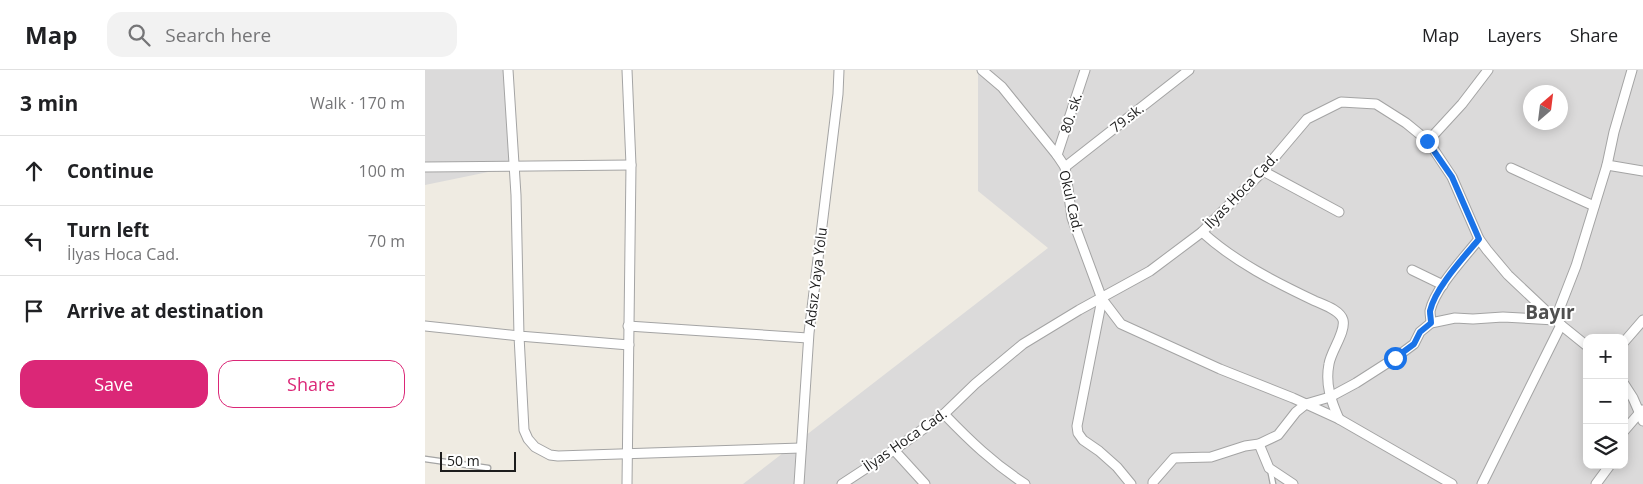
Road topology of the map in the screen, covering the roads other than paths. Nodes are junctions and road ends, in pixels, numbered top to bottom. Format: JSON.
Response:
{"nodes":[{"id":1,"x":508,"y":70,"type":"edge"},
{"id":2,"x":627,"y":70,"type":"edge"},
{"id":3,"x":839,"y":70,"type":"edge"},
{"id":4,"x":982,"y":70,"type":"edge"},
{"id":5,"x":1085,"y":70,"type":"edge"},
{"id":6,"x":1489,"y":70,"type":"edge"},
{"id":7,"x":1632,"y":70,"type":"edge"},
{"id":8,"x":1184,"y":71,"type":"edge"},
{"id":9,"x":1427,"y":141,"type":"junction"},
{"id":10,"x":1057,"y":155,"type":"junction"},
{"id":11,"x":631,"y":166,"type":"junction"},
{"id":12,"x":1607,"y":166,"type":"junction"},
{"id":13,"x":425,"y":167,"type":"edge"},
{"id":14,"x":513,"y":167,"type":"junction"},
{"id":15,"x":1065,"y":167,"type":"junction"},
{"id":16,"x":1511,"y":168,"type":"dead end"},
{"id":17,"x":1263,"y":170,"type":"junction"},
{"id":18,"x":1643,"y":171,"type":"edge"},
{"id":19,"x":1594,"y":206,"type":"junction"},
{"id":20,"x":1339,"y":212,"type":"dead end"},
{"id":21,"x":1202,"y":232,"type":"junction"},
{"id":22,"x":1479,"y":239,"type":"junction"},
{"id":23,"x":1412,"y":270,"type":"dead end"},
{"id":24,"x":1443,"y":285,"type":"junction"},
{"id":25,"x":1102,"y":298,"type":"junction"},
{"id":26,"x":1643,"y":320,"type":"edge"},
{"id":27,"x":1558,"y":322,"type":"junction"},
{"id":28,"x":1431,"y":323,"type":"junction"},
{"id":29,"x":425,"y":326,"type":"edge"},
{"id":30,"x":628,"y":326,"type":"junction"},
{"id":31,"x":519,"y":336,"type":"junction"},
{"id":32,"x":1628,"y":337,"type":"edge"},
{"id":33,"x":808,"y":338,"type":"junction"},
{"id":34,"x":1583,"y":343,"type":"edge"},
{"id":35,"x":629,"y":344,"type":"junction"},
{"id":36,"x":1628,"y":391,"type":"edge"},
{"id":37,"x":1330,"y":397,"type":"junction"},
{"id":38,"x":1307,"y":404,"type":"junction"},
{"id":39,"x":944,"y":414,"type":"junction"},
{"id":40,"x":1642,"y":414,"type":"edge"},
{"id":41,"x":1339,"y":419,"type":"junction"},
{"id":42,"x":1628,"y":426,"type":"edge"},
{"id":43,"x":1259,"y":444,"type":"junction"},
{"id":44,"x":801,"y":448,"type":"junction"},
{"id":45,"x":893,"y":450,"type":"junction"},
{"id":46,"x":626,"y":454,"type":"junction"},
{"id":47,"x":425,"y":459,"type":"edge"},
{"id":48,"x":488,"y":468,"type":"dead end"},
{"id":49,"x":1269,"y":468,"type":"junction"},
{"id":50,"x":1607,"y":469,"type":"edge"},
{"id":51,"x":627,"y":484,"type":"edge"},
{"id":52,"x":799,"y":484,"type":"edge"},
{"id":53,"x":842,"y":484,"type":"edge"},
{"id":54,"x":925,"y":484,"type":"edge"},
{"id":55,"x":1025,"y":484,"type":"edge"},
{"id":56,"x":1131,"y":484,"type":"edge"},
{"id":57,"x":1153,"y":484,"type":"edge"},
{"id":58,"x":1273,"y":484,"type":"edge"},
{"id":59,"x":1293,"y":484,"type":"edge"},
{"id":60,"x":1452,"y":484,"type":"edge"},
{"id":61,"x":1482,"y":484,"type":"edge"},
{"id":62,"x":1596,"y":484,"type":"edge"}],
"edges":[{"from":1,"to":14,"type":"street"},
{"from":2,"to":11,"type":"street"},
{"from":3,"to":33,"type":"street","name":"Adsız Yaya Yolu"},
{"from":4,"to":10,"type":"street","name":"Okul Cad."},
{"from":5,"to":10,"type":"street","name":"80. sk."},
{"from":6,"to":9,"type":"street"},
{"from":7,"to":12,"type":"street"},
{"from":8,"to":15,"type":"street","name":"79.sk."},
{"from":9,"to":17,"type":"street","name":"İlyas Hoca Cad."},
{"from":9,"to":22,"type":"street","name":"İlyas Hoca Cad."},
{"from":10,"to":15,"type":"street","name":"Okul Cad."},
{"from":11,"to":14,"type":"street"},
{"from":11,"to":30,"type":"street"},
{"from":12,"to":18,"type":"street"},
{"from":12,"to":19,"type":"street"},
{"from":13,"to":14,"type":"street"},
{"from":14,"to":31,"type":"street"},
{"from":15,"to":25,"type":"street","name":"Okul Cad."},
{"from":16,"to":19,"type":"street"},
{"from":17,"to":20,"type":"street"},
{"from":17,"to":21,"type":"street","name":"İlyas Hoca Cad."},
{"from":19,"to":27,"type":"street"},
{"from":21,"to":25,"type":"street","name":"İlyas Hoca Cad."},
{"from":21,"to":37,"type":"street"},
{"from":22,"to":24,"type":"street"},
{"from":22,"to":27,"type":"street","name":"İlyas Hoca Cad."},
{"from":23,"to":24,"type":"street"},
{"from":24,"to":28,"type":"street"},
{"from":25,"to":38,"type":"street","name":"Okul Cad."},
{"from":25,"to":39,"type":"street","name":"İlyas Hoca Cad."},
{"from":25,"to":56,"type":"street"},
{"from":26,"to":32,"type":"street"},
{"from":27,"to":28,"type":"street"},
{"from":27,"to":34,"type":"street","name":"İlyas Hoca Cad."},
{"from":27,"to":61,"type":"street"},
{"from":28,"to":37,"type":"street"},
{"from":29,"to":31,"type":"street"},
{"from":30,"to":33,"type":"street"},
{"from":30,"to":35,"type":"street"},
{"from":31,"to":35,"type":"street"},
{"from":31,"to":46,"type":"street"},
{"from":33,"to":44,"type":"street","name":"Adsız Yaya Yolu"},
{"from":35,"to":46,"type":"street"},
{"from":36,"to":40,"type":"street"},
{"from":37,"to":38,"type":"street"},
{"from":37,"to":41,"type":"street"},
{"from":38,"to":41,"type":"street","name":"Okul Cad."},
{"from":38,"to":43,"type":"street"},
{"from":39,"to":45,"type":"street","name":"İlyas Hoca Cad."},
{"from":39,"to":55,"type":"street"},
{"from":40,"to":42,"type":"street"},
{"from":41,"to":60,"type":"street","name":"Okul Cad."},
{"from":43,"to":49,"type":"street"},
{"from":43,"to":57,"type":"street"},
{"from":44,"to":46,"type":"street"},
{"from":44,"to":52,"type":"street","name":"Adsız Yaya Yolu"},
{"from":45,"to":53,"type":"street","name":"İlyas Hoca Cad."},
{"from":45,"to":54,"type":"street"},
{"from":46,"to":51,"type":"street"},
{"from":47,"to":48,"type":"lane"},
{"from":49,"to":58,"type":"lane"},
{"from":49,"to":59,"type":"street"},
{"from":50,"to":62,"type":"street"}]}
